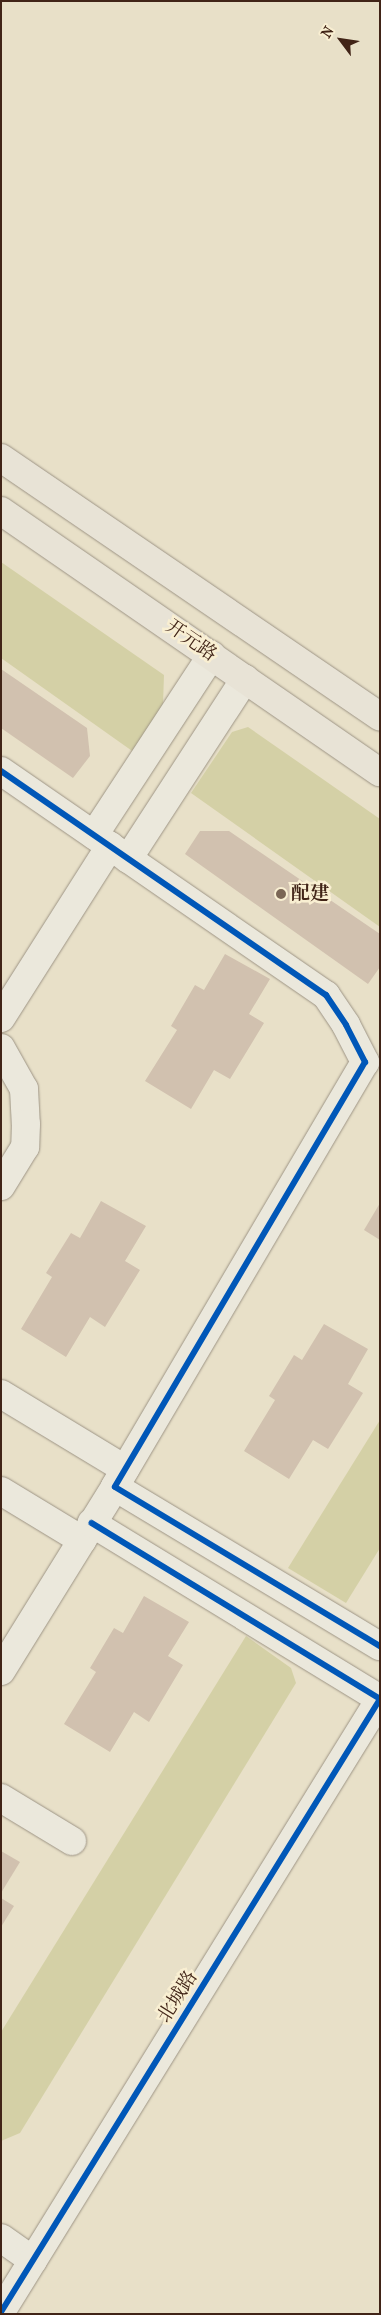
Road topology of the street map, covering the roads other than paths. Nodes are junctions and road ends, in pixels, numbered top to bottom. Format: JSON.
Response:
{"nodes":[{"id":1,"x":1,"y":458,"type":"edge"},
{"id":2,"x":1,"y":511,"type":"edge"},
{"id":3,"x":212,"y":655,"type":"junction"},
{"id":4,"x":245,"y":679,"type":"junction"},
{"id":5,"x":380,"y":717,"type":"edge"},
{"id":6,"x":1,"y":771,"type":"edge"},
{"id":7,"x":380,"y":772,"type":"edge"},
{"id":8,"x":110,"y":847,"type":"junction"},
{"id":9,"x":1,"y":1018,"type":"edge"},
{"id":10,"x":1,"y":1048,"type":"edge"},
{"id":11,"x":1,"y":1186,"type":"edge"},
{"id":12,"x":1,"y":1394,"type":"edge"},
{"id":13,"x":120,"y":1478,"type":"junction"},
{"id":14,"x":1,"y":1491,"type":"edge"},
{"id":15,"x":87,"y":1531,"type":"junction"},
{"id":16,"x":380,"y":1646,"type":"edge"},
{"id":17,"x":1,"y":1671,"type":"edge"},
{"id":18,"x":380,"y":1699,"type":"edge"},
{"id":19,"x":1,"y":1798,"type":"edge"},
{"id":20,"x":72,"y":1841,"type":"dead end"},
{"id":21,"x":1,"y":2238,"type":"edge"},
{"id":22,"x":33,"y":2260,"type":"junction"},
{"id":23,"x":1,"y":2312,"type":"edge"}],
"edges":[{"from":1,"to":5,"type":"main road"},
{"from":2,"to":3,"type":"main road","name":"开元路"},
{"from":3,"to":4,"type":"main road","name":"开元路"},
{"from":3,"to":8,"type":"street"},
{"from":4,"to":7,"type":"main road","name":"开元路"},
{"from":4,"to":8,"type":"street"},
{"from":6,"to":8,"type":"street"},
{"from":8,"to":9,"type":"street"},
{"from":8,"to":13,"type":"street"},
{"from":10,"to":11,"type":"street"},
{"from":12,"to":13,"type":"street"},
{"from":13,"to":15,"type":"street"},
{"from":13,"to":16,"type":"street"},
{"from":14,"to":15,"type":"street"},
{"from":15,"to":17,"type":"street"},
{"from":15,"to":18,"type":"street"},
{"from":18,"to":22,"type":"street","name":"北城路"},
{"from":19,"to":20,"type":"street"},
{"from":21,"to":22,"type":"street"},
{"from":22,"to":23,"type":"street","name":"北城路"}]}
